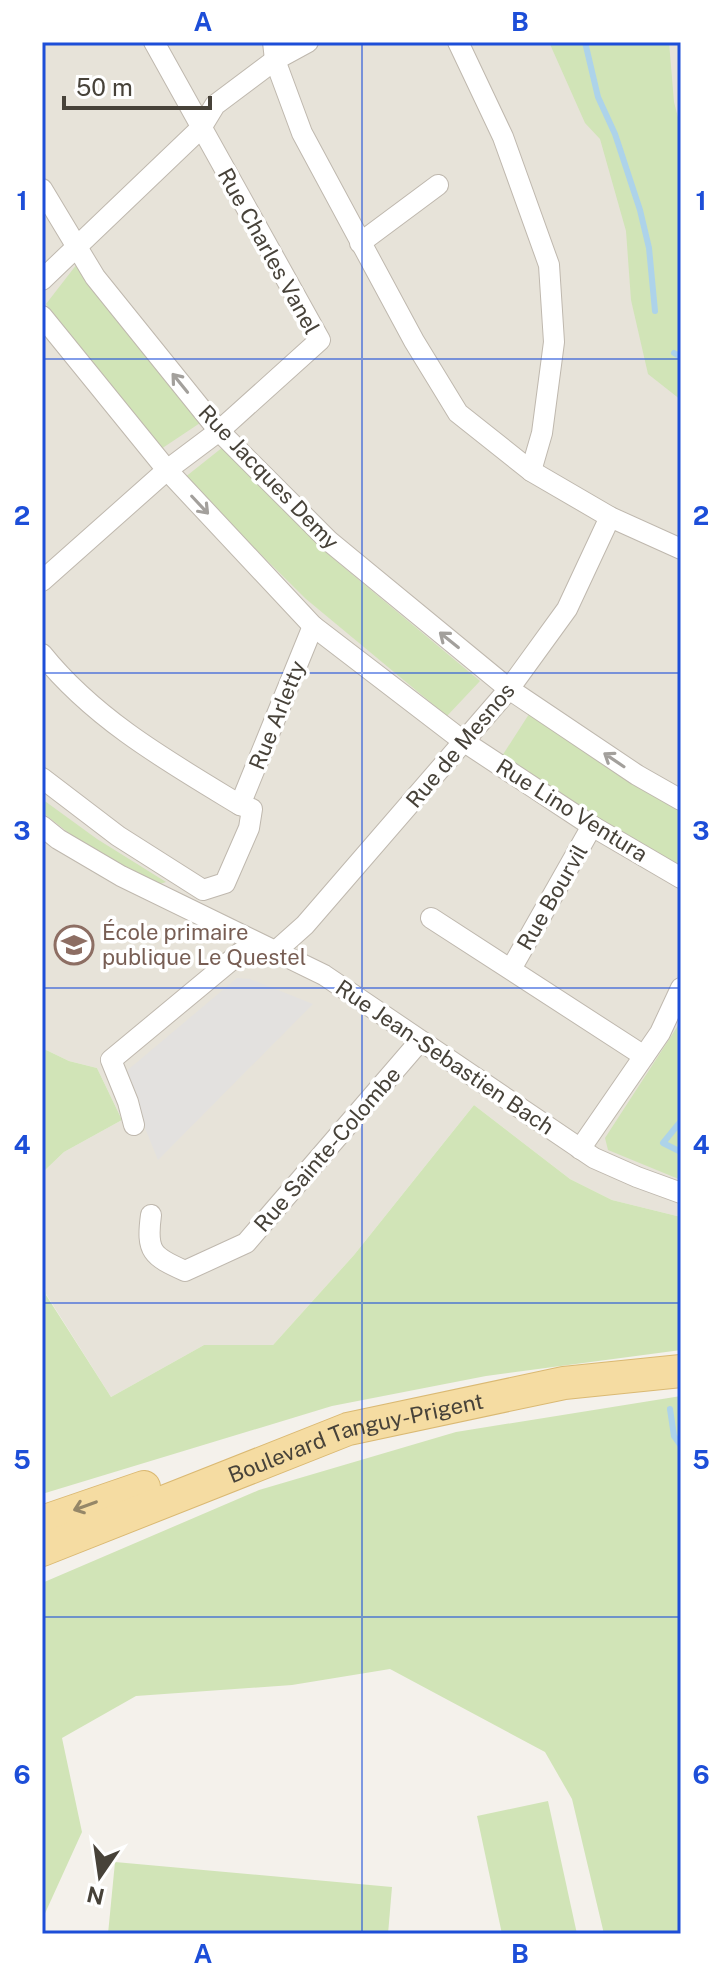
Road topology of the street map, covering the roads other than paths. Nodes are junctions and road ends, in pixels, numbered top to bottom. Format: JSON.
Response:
{"nodes":[{"id":1,"x":154,"y":42,"type":"edge"},
{"id":2,"x":308,"y":42,"type":"edge"},
{"id":3,"x":458,"y":42,"type":"edge"},
{"id":4,"x":274,"y":51,"type":"edge"},
{"id":5,"x":201,"y":128,"type":"junction"},
{"id":6,"x":438,"y":185,"type":"dead end"},
{"id":7,"x":42,"y":189,"type":"edge"},
{"id":8,"x":360,"y":243,"type":"junction"},
{"id":9,"x":76,"y":247,"type":"junction"},
{"id":10,"x":42,"y":280,"type":"edge"},
{"id":11,"x":42,"y":316,"type":"edge"},
{"id":12,"x":219,"y":431,"type":"junction"},
{"id":13,"x":167,"y":470,"type":"junction"},
{"id":14,"x":531,"y":471,"type":"junction"},
{"id":15,"x":610,"y":517,"type":"junction"},
{"id":16,"x":681,"y":549,"type":"edge"},
{"id":17,"x":42,"y":581,"type":"edge"},
{"id":18,"x":313,"y":626,"type":"junction"},
{"id":19,"x":42,"y":654,"type":"edge"},
{"id":20,"x":509,"y":689,"type":"junction"},
{"id":21,"x":463,"y":741,"type":"junction"},
{"id":22,"x":42,"y":778,"type":"edge"},
{"id":23,"x":681,"y":800,"type":"edge"},
{"id":24,"x":240,"y":805,"type":"junction"},
{"id":25,"x":42,"y":826,"type":"edge"},
{"id":26,"x":592,"y":826,"type":"junction"},
{"id":27,"x":681,"y":878,"type":"edge"},
{"id":28,"x":431,"y":918,"type":"dead end"},
{"id":29,"x":277,"y":950,"type":"junction"},
{"id":30,"x":511,"y":969,"type":"junction"},
{"id":31,"x":681,"y":988,"type":"edge"},
{"id":32,"x":420,"y":1041,"type":"junction"},
{"id":33,"x":644,"y":1056,"type":"junction"},
{"id":34,"x":134,"y":1125,"type":"dead end"},
{"id":35,"x":580,"y":1149,"type":"junction"},
{"id":36,"x":681,"y":1193,"type":"edge"},
{"id":37,"x":151,"y":1215,"type":"dead end"},
{"id":38,"x":681,"y":1371,"type":"edge"},
{"id":39,"x":348,"y":1429,"type":"junction"},
{"id":40,"x":42,"y":1522,"type":"edge"},
{"id":41,"x":42,"y":1550,"type":"edge"}],
"edges":[{"from":1,"to":5,"type":"street","name":"Rue Charles Vanel"},
{"from":2,"to":4,"type":"street"},
{"from":3,"to":14,"type":"street"},
{"from":4,"to":5,"type":"street"},
{"from":4,"to":8,"type":"street"},
{"from":5,"to":9,"type":"street"},
{"from":5,"to":12,"type":"street","name":"Rue Charles Vanel"},
{"from":6,"to":8,"type":"street"},
{"from":7,"to":9,"type":"street","name":"Rue Jacques Demy"},
{"from":8,"to":14,"type":"street"},
{"from":9,"to":10,"type":"street"},
{"from":12,"to":9,"type":"street","name":"Rue Jacques Demy","one_way":true},
{"from":11,"to":13,"type":"street"},
{"from":12,"to":13,"type":"street"},
{"from":20,"to":12,"type":"street","name":"Rue Jacques Demy","one_way":true},
{"from":13,"to":17,"type":"street"},
{"from":13,"to":18,"type":"street","one_way":true},
{"from":14,"to":15,"type":"street"},
{"from":15,"to":16,"type":"street"},
{"from":15,"to":20,"type":"street","name":"Rue de Mesnos"},
{"from":18,"to":21,"type":"street"},
{"from":18,"to":24,"type":"street","name":"Rue Arletty"},
{"from":19,"to":24,"type":"street"},
{"from":20,"to":21,"type":"street","name":"Rue de Mesnos"},
{"from":23,"to":20,"type":"street","one_way":true},
{"from":21,"to":26,"type":"street","name":"Rue Lino Ventura"},
{"from":21,"to":29,"type":"street","name":"Rue de Mesnos"},
{"from":22,"to":24,"type":"street"},
{"from":25,"to":29,"type":"street","name":"Rue Jean-Sebastien Bach"},
{"from":26,"to":27,"type":"street","name":"Rue Lino Ventura"},
{"from":26,"to":30,"type":"street","name":"Rue Bourvil"},
{"from":28,"to":30,"type":"street","name":"Rue Bourvil"},
{"from":29,"to":32,"type":"street","name":"Rue Jean-Sebastien Bach"},
{"from":29,"to":34,"type":"street"},
{"from":30,"to":33,"type":"street","name":"Rue Bourvil"},
{"from":31,"to":33,"type":"street"},
{"from":32,"to":35,"type":"street","name":"Rue Jean-Sebastien Bach"},
{"from":32,"to":37,"type":"street","name":"Rue Sainte-Colombe"},
{"from":33,"to":35,"type":"street"},
{"from":35,"to":36,"type":"street","name":"Rue Jean-Sebastien Bach"},
{"from":38,"to":39,"type":"main road","name":"Boulevard Tanguy-Prigent"},
{"from":39,"to":40,"type":"main road","one_way":true},
{"from":39,"to":41,"type":"main road","name":"Boulevard Tanguy-Prigent"}]}
